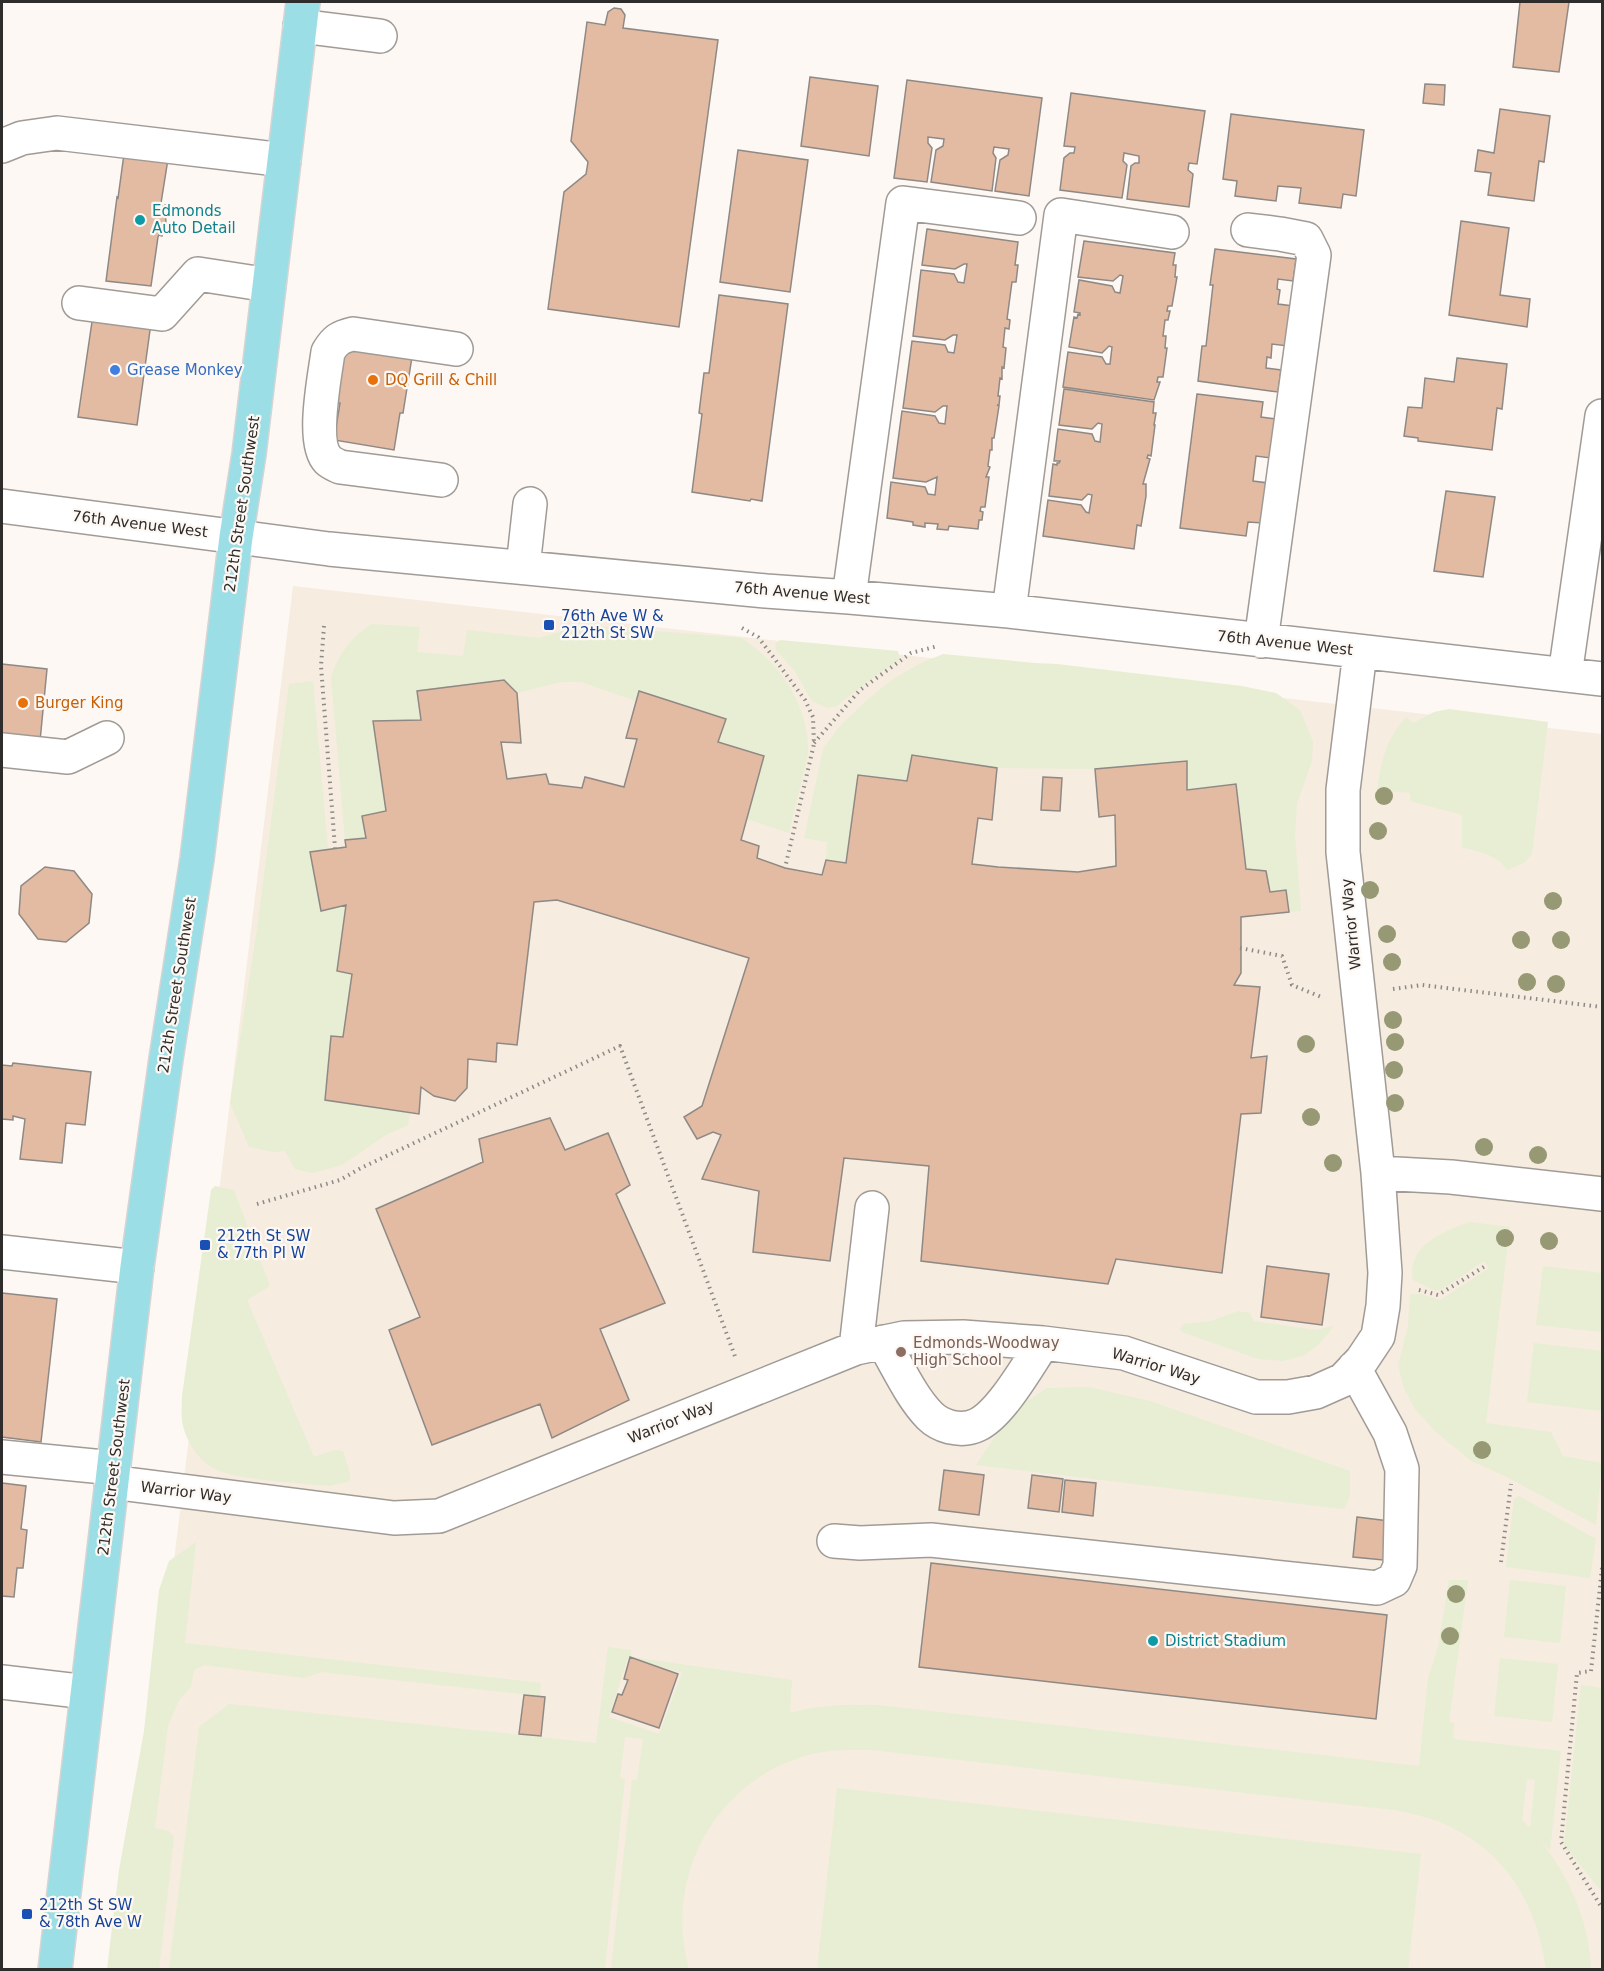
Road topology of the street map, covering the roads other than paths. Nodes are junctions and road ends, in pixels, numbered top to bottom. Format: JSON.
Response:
{"nodes":[{"id":1,"x":302,"y":14,"type":"edge"},
{"id":2,"x":380,"y":36,"type":"dead end"},
{"id":3,"x":2,"y":146,"type":"edge"},
{"id":4,"x":284,"y":160,"type":"junction"},
{"id":5,"x":1020,"y":218,"type":"dead end"},
{"id":6,"x":1248,"y":230,"type":"dead end"},
{"id":7,"x":1172,"y":231,"type":"dead end"},
{"id":8,"x":269,"y":285,"type":"junction"},
{"id":9,"x":79,"y":303,"type":"dead end"},
{"id":10,"x":456,"y":349,"type":"dead end"},
{"id":11,"x":1602,"y":416,"type":"edge"},
{"id":12,"x":441,"y":480,"type":"dead end"},
{"id":13,"x":530,"y":504,"type":"dead end"},
{"id":14,"x":2,"y":506,"type":"edge"},
{"id":15,"x":1595,"y":524,"type":"edge"},
{"id":16,"x":237,"y":537,"type":"junction"},
{"id":17,"x":523,"y":567,"type":"junction"},
{"id":18,"x":849,"y":597,"type":"junction"},
{"id":19,"x":1009,"y":611,"type":"junction"},
{"id":20,"x":1261,"y":641,"type":"junction"},
{"id":21,"x":1360,"y":652,"type":"junction"},
{"id":22,"x":1565,"y":675,"type":"junction"},
{"id":23,"x":1602,"y":679,"type":"edge"},
{"id":24,"x":107,"y":738,"type":"dead end"},
{"id":25,"x":2,"y":750,"type":"edge"},
{"id":26,"x":1377,"y":1173,"type":"junction"},
{"id":27,"x":1602,"y":1194,"type":"edge"},
{"id":28,"x":872,"y":1208,"type":"dead end"},
{"id":29,"x":2,"y":1251,"type":"edge"},
{"id":30,"x":137,"y":1267,"type":"junction"},
{"id":31,"x":1043,"y":1343,"type":"junction"},
{"id":32,"x":869,"y":1345,"type":"junction"},
{"id":33,"x":1354,"y":1368,"type":"junction"},
{"id":34,"x":2,"y":1457,"type":"edge"},
{"id":35,"x":113,"y":1475,"type":"junction"},
{"id":36,"x":834,"y":1541,"type":"dead end"},
{"id":37,"x":2,"y":1682,"type":"edge"},
{"id":38,"x":87,"y":1692,"type":"junction"},
{"id":39,"x":55,"y":1970,"type":"edge"}],
"edges":[{"from":1,"to":2,"type":"street"},
{"from":1,"to":4,"type":"main road","name":"212th Street Southwest"},
{"from":3,"to":4,"type":"street"},
{"from":4,"to":8,"type":"main road","name":"212th Street Southwest"},
{"from":5,"to":18,"type":"street"},
{"from":6,"to":20,"type":"street"},
{"from":7,"to":19,"type":"street"},
{"from":8,"to":9,"type":"street"},
{"from":8,"to":16,"type":"main road","name":"212th Street Southwest"},
{"from":10,"to":12,"type":"street"},
{"from":11,"to":15,"type":"street"},
{"from":13,"to":17,"type":"street"},
{"from":14,"to":16,"type":"street","name":"76th Avenue West"},
{"from":15,"to":22,"type":"street"},
{"from":16,"to":17,"type":"street","name":"76th Avenue West"},
{"from":16,"to":30,"type":"main road","name":"212th Street Southwest"},
{"from":17,"to":18,"type":"street","name":"76th Avenue West"},
{"from":18,"to":19,"type":"street","name":"76th Avenue West"},
{"from":19,"to":20,"type":"street","name":"76th Avenue West"},
{"from":20,"to":21,"type":"street","name":"76th Avenue West"},
{"from":21,"to":22,"type":"street","name":"76th Avenue West"},
{"from":21,"to":26,"type":"street","name":"Warrior Way"},
{"from":22,"to":23,"type":"street","name":"76th Avenue West"},
{"from":24,"to":25,"type":"street"},
{"from":26,"to":27,"type":"street"},
{"from":26,"to":33,"type":"street","name":"Warrior Way"},
{"from":28,"to":32,"type":"street"},
{"from":29,"to":30,"type":"street"},
{"from":30,"to":35,"type":"main road","name":"212th Street Southwest"},
{"from":31,"to":32,"type":"street","name":"Warrior Way"},
{"from":31,"to":32,"type":"street"},
{"from":31,"to":33,"type":"street","name":"Warrior Way"},
{"from":32,"to":35,"type":"street","name":"Warrior Way"},
{"from":33,"to":36,"type":"street"},
{"from":34,"to":35,"type":"street","name":"Warrior Way"},
{"from":35,"to":38,"type":"main road","name":"212th Street Southwest"},
{"from":37,"to":38,"type":"street"},
{"from":38,"to":39,"type":"main road","name":"212th Street Southwest"}]}
